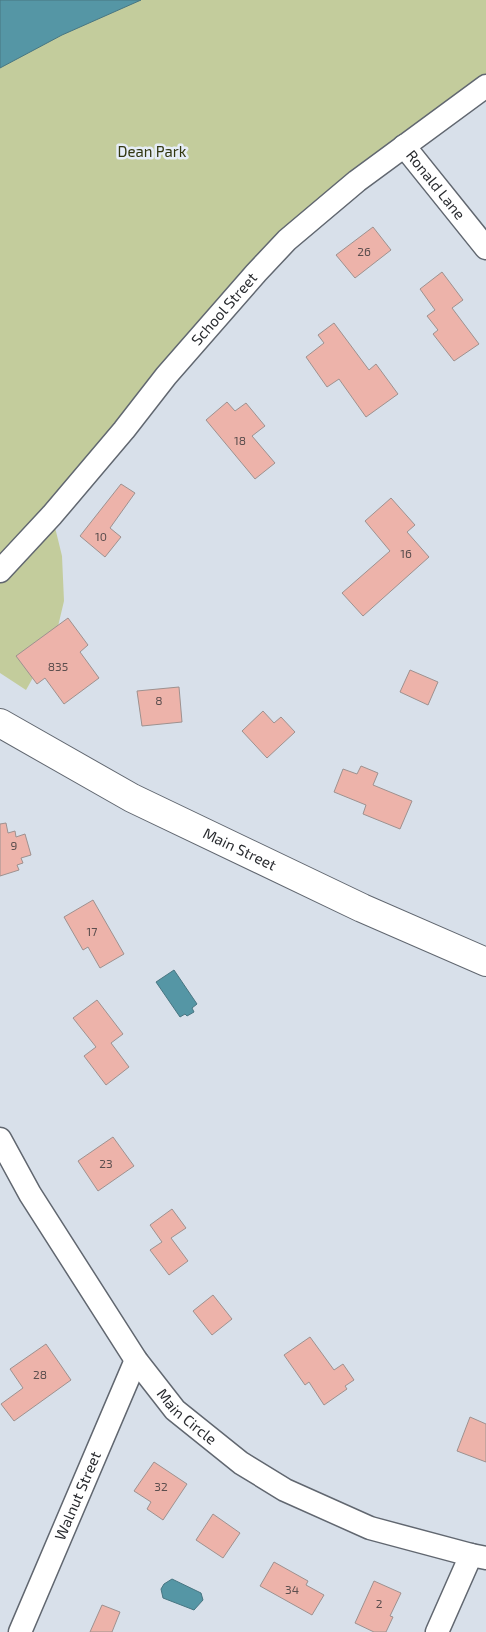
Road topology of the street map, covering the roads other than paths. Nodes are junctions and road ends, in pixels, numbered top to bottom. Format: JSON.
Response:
{"nodes":[{"id":1,"x":486,"y":86,"type":"edge"},
{"id":2,"x":404,"y":146,"type":"junction"},
{"id":3,"x":486,"y":248,"type":"edge"},
{"id":4,"x":0,"y":570,"type":"edge"},
{"id":5,"x":0,"y":723,"type":"edge"},
{"id":6,"x":486,"y":962,"type":"edge"},
{"id":7,"x":0,"y":1139,"type":"edge"},
{"id":8,"x":136,"y":1360,"type":"junction"},
{"id":9,"x":478,"y":1557,"type":"edge"},
{"id":10,"x":20,"y":1632,"type":"edge"},
{"id":11,"x":437,"y":1632,"type":"edge"}],
"edges":[{"from":1,"to":2,"type":"street","name":"School Street"},
{"from":2,"to":3,"type":"street","name":"Ronald Lane"},
{"from":2,"to":4,"type":"street","name":"School Street"},
{"from":5,"to":6,"type":"main road","name":"Main Street"},
{"from":7,"to":8,"type":"street","name":"Main Circle"},
{"from":8,"to":9,"type":"street","name":"Main Circle"},
{"from":8,"to":10,"type":"street","name":"Walnut Street"},
{"from":9,"to":11,"type":"street"}]}
